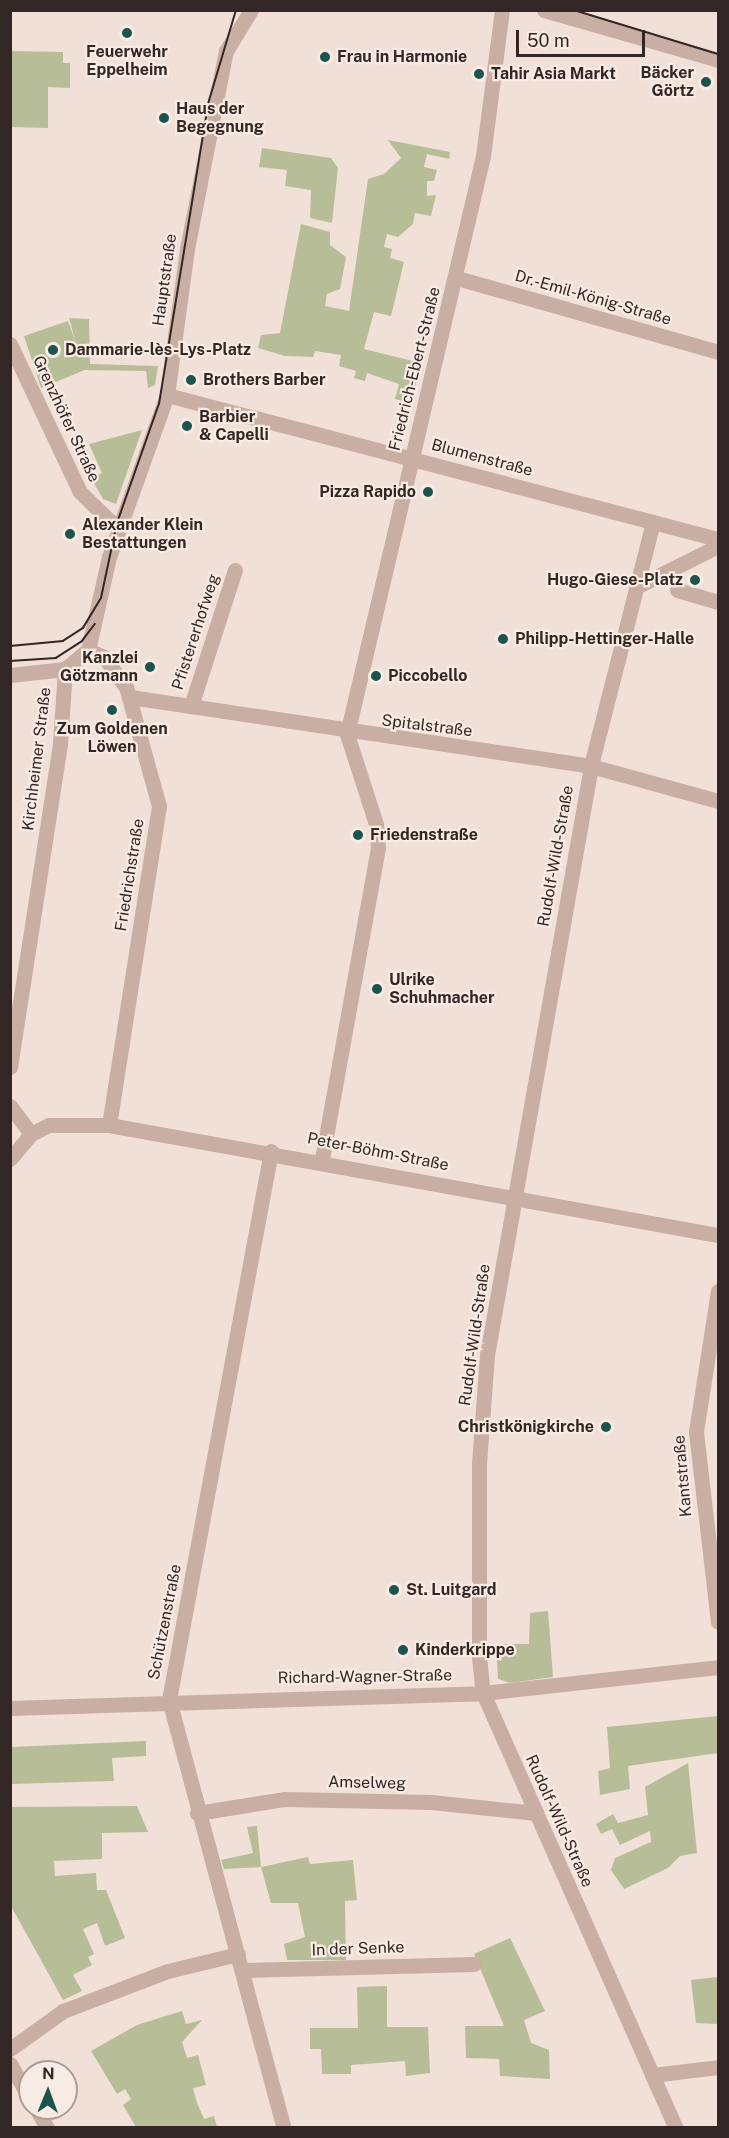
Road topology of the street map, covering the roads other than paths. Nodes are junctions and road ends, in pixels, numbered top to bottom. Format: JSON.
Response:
{"nodes":[{"id":1,"x":502,"y":10,"type":"edge"},
{"id":2,"x":544,"y":10,"type":"edge"},
{"id":3,"x":246,"y":12,"type":"edge"},
{"id":4,"x":718,"y":60,"type":"edge"},
{"id":5,"x":457,"y":278,"type":"junction"},
{"id":6,"x":10,"y":344,"type":"edge"},
{"id":7,"x":718,"y":352,"type":"edge"},
{"id":8,"x":167,"y":395,"type":"junction"},
{"id":9,"x":411,"y":458,"type":"junction"},
{"id":10,"x":653,"y":522,"type":"junction"},
{"id":11,"x":119,"y":530,"type":"junction"},
{"id":12,"x":718,"y":539,"type":"edge"},
{"id":13,"x":718,"y":546,"type":"edge"},
{"id":14,"x":235,"y":570,"type":"dead end"},
{"id":15,"x":638,"y":586,"type":"junction"},
{"id":16,"x":677,"y":590,"type":"dead end"},
{"id":17,"x":718,"y":602,"type":"edge"},
{"id":18,"x":85,"y":654,"type":"junction"},
{"id":19,"x":66,"y":669,"type":"junction"},
{"id":20,"x":10,"y":675,"type":"edge"},
{"id":21,"x":130,"y":697,"type":"junction"},
{"id":22,"x":191,"y":706,"type":"junction"},
{"id":23,"x":347,"y":734,"type":"junction"},
{"id":24,"x":591,"y":766,"type":"junction"},
{"id":25,"x":718,"y":801,"type":"edge"},
{"id":26,"x":10,"y":1067,"type":"edge"},
{"id":27,"x":10,"y":1106,"type":"edge"},
{"id":28,"x":109,"y":1125,"type":"junction"},
{"id":29,"x":31,"y":1134,"type":"junction"},
{"id":30,"x":271,"y":1150,"type":"junction"},
{"id":31,"x":10,"y":1159,"type":"edge"},
{"id":32,"x":322,"y":1159,"type":"junction"},
{"id":33,"x":515,"y":1197,"type":"junction"},
{"id":34,"x":718,"y":1235,"type":"edge"},
{"id":35,"x":718,"y":1291,"type":"edge"},
{"id":36,"x":718,"y":1622,"type":"edge"},
{"id":37,"x":718,"y":1667,"type":"edge"},
{"id":38,"x":483,"y":1693,"type":"junction"},
{"id":39,"x":169,"y":1700,"type":"junction"},
{"id":40,"x":10,"y":1708,"type":"edge"},
{"id":41,"x":197,"y":1813,"type":"junction"},
{"id":42,"x":536,"y":1813,"type":"junction"},
{"id":43,"x":238,"y":1954,"type":"junction"},
{"id":44,"x":474,"y":1964,"type":"dead end"},
{"id":45,"x":242,"y":1970,"type":"junction"},
{"id":46,"x":10,"y":2049,"type":"edge"},
{"id":47,"x":10,"y":2064,"type":"edge"},
{"id":48,"x":718,"y":2067,"type":"edge"},
{"id":49,"x":652,"y":2075,"type":"junction"},
{"id":50,"x":18,"y":2078,"type":"edge"},
{"id":51,"x":284,"y":2127,"type":"edge"},
{"id":52,"x":676,"y":2127,"type":"edge"}],
"edges":[{"from":1,"to":5,"type":"street","name":"Friedrich-Ebert-Straße"},
{"from":2,"to":4,"type":"street"},
{"from":3,"to":8,"type":"street","name":"Hauptstraße"},
{"from":5,"to":7,"type":"street","name":"Dr.-Emil-König-Straße"},
{"from":5,"to":9,"type":"street","name":"Friedrich-Ebert-Straße"},
{"from":6,"to":11,"type":"street","name":"Grenzhöfer Straße"},
{"from":8,"to":9,"type":"street","name":"Blumenstraße"},
{"from":8,"to":11,"type":"street","name":"Hauptstraße"},
{"from":9,"to":10,"type":"street","name":"Blumenstraße"},
{"from":9,"to":23,"type":"street","name":"Friedrich-Ebert-Straße"},
{"from":10,"to":12,"type":"street","name":"Blumenstraße"},
{"from":10,"to":15,"type":"street","name":"Rudolf-Wild-Straße"},
{"from":11,"to":18,"type":"street","name":"Hauptstraße"},
{"from":13,"to":15,"type":"street"},
{"from":14,"to":22,"type":"street","name":"Pfistererhofweg"},
{"from":15,"to":24,"type":"street","name":"Rudolf-Wild-Straße"},
{"from":16,"to":17,"type":"street"},
{"from":18,"to":19,"type":"street"},
{"from":18,"to":21,"type":"street","name":"Friedrichstraße"},
{"from":19,"to":20,"type":"street"},
{"from":19,"to":26,"type":"street","name":"Kirchheimer Straße"},
{"from":21,"to":22,"type":"street","name":"Spitalstraße"},
{"from":21,"to":28,"type":"street","name":"Friedrichstraße"},
{"from":22,"to":23,"type":"street","name":"Spitalstraße"},
{"from":23,"to":24,"type":"street","name":"Spitalstraße"},
{"from":23,"to":32,"type":"street"},
{"from":24,"to":25,"type":"street","name":"Spitalstraße"},
{"from":24,"to":33,"type":"street","name":"Rudolf-Wild-Straße"},
{"from":27,"to":29,"type":"street"},
{"from":28,"to":29,"type":"street","name":"Peter-Böhm-Straße"},
{"from":28,"to":30,"type":"street","name":"Peter-Böhm-Straße"},
{"from":29,"to":31,"type":"street"},
{"from":30,"to":32,"type":"street","name":"Peter-Böhm-Straße"},
{"from":30,"to":39,"type":"street","name":"Schützenstraße"},
{"from":32,"to":33,"type":"street","name":"Peter-Böhm-Straße"},
{"from":33,"to":34,"type":"street","name":"Peter-Böhm-Straße"},
{"from":33,"to":38,"type":"street","name":"Rudolf-Wild-Straße"},
{"from":35,"to":36,"type":"street","name":"Kantstraße"},
{"from":37,"to":38,"type":"street","name":"Richard-Wagner-Straße"},
{"from":38,"to":39,"type":"street","name":"Richard-Wagner-Straße"},
{"from":38,"to":42,"type":"street","name":"Rudolf-Wild-Straße"},
{"from":39,"to":40,"type":"street","name":"Richard-Wagner-Straße"},
{"from":39,"to":41,"type":"street","name":"Schützenstraße"},
{"from":41,"to":42,"type":"street","name":"Amselweg"},
{"from":41,"to":43,"type":"street","name":"Schützenstraße"},
{"from":42,"to":49,"type":"street","name":"Rudolf-Wild-Straße"},
{"from":43,"to":45,"type":"street","name":"Schützenstraße"},
{"from":43,"to":46,"type":"street"},
{"from":44,"to":45,"type":"street","name":"In der Senke"},
{"from":45,"to":51,"type":"street","name":"Schützenstraße"},
{"from":47,"to":50,"type":"street"},
{"from":48,"to":49,"type":"street"},
{"from":49,"to":52,"type":"street","name":"Rudolf-Wild-Straße"}]}
